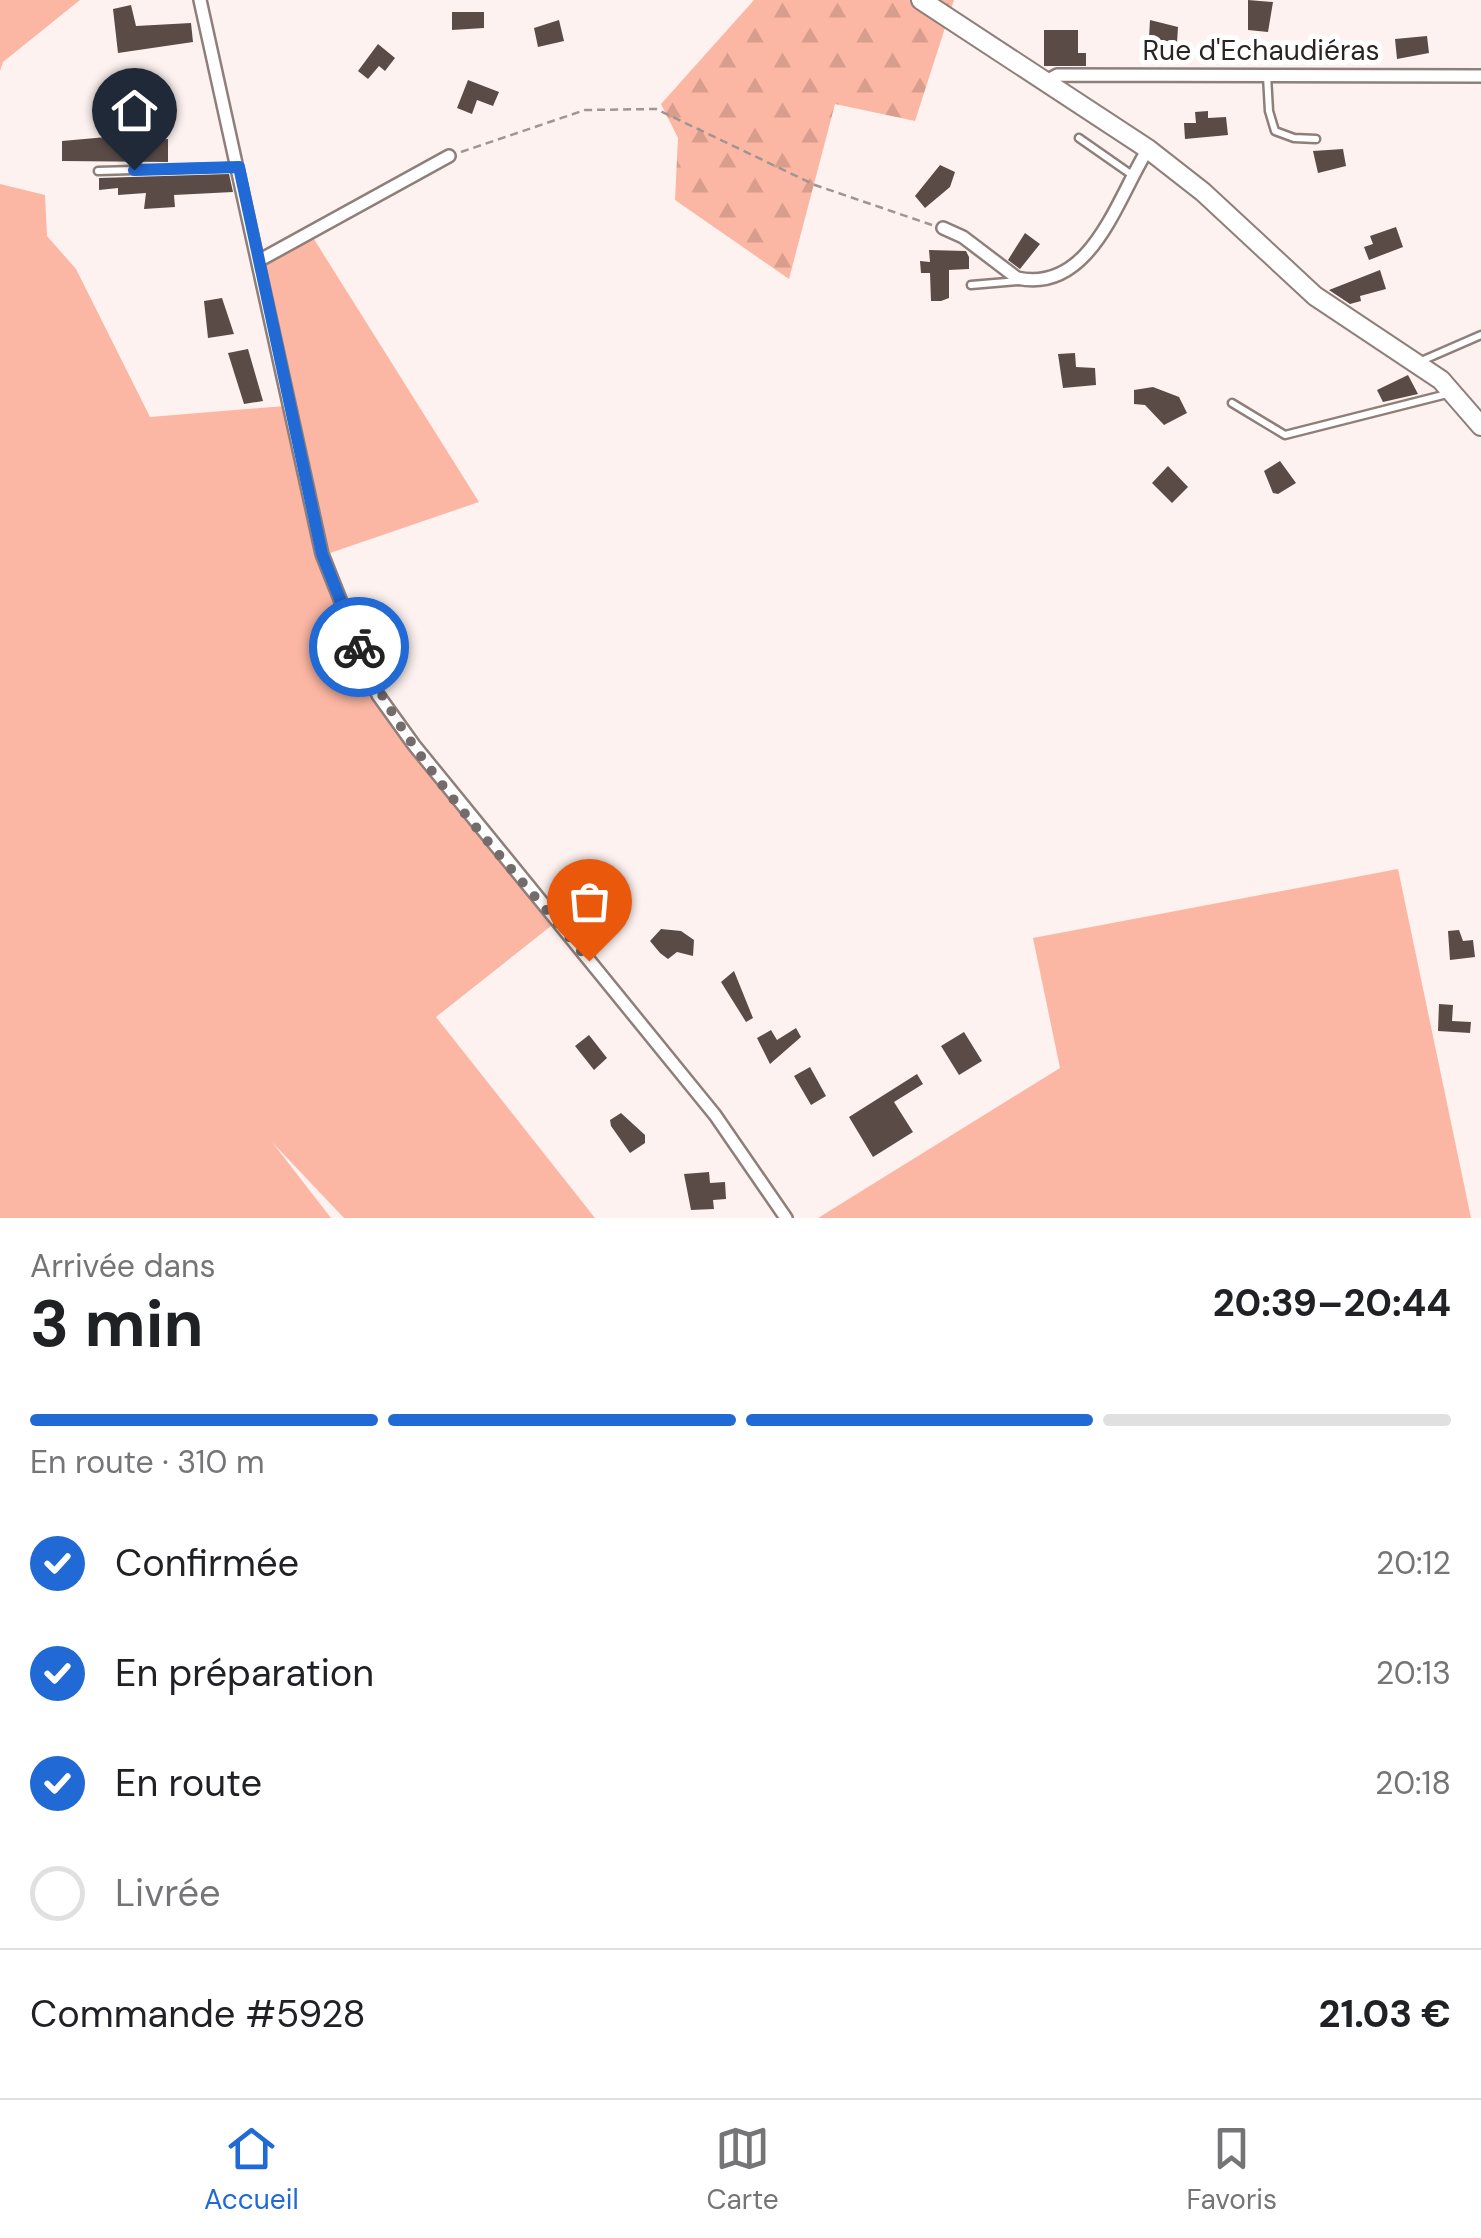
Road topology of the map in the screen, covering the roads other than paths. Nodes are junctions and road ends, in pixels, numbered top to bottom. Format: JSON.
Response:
{"nodes":[{"id":1,"x":200,"y":0,"type":"edge"},
{"id":2,"x":921,"y":0,"type":"edge"},
{"id":3,"x":1267,"y":74,"type":"junction"},
{"id":4,"x":1481,"y":76,"type":"edge"},
{"id":5,"x":1044,"y":82,"type":"junction"},
{"id":6,"x":1079,"y":138,"type":"dead end"},
{"id":7,"x":1316,"y":138,"type":"dead end"},
{"id":8,"x":1148,"y":150,"type":"junction"},
{"id":9,"x":449,"y":156,"type":"road end"},
{"id":10,"x":239,"y":167,"type":"junction"},
{"id":11,"x":98,"y":171,"type":"dead end"},
{"id":12,"x":1132,"y":175,"type":"junction"},
{"id":13,"x":943,"y":228,"type":"road end"},
{"id":14,"x":260,"y":260,"type":"junction"},
{"id":15,"x":1026,"y":280,"type":"junction"},
{"id":16,"x":971,"y":284,"type":"dead end"},
{"id":17,"x":1481,"y":335,"type":"edge"},
{"id":18,"x":1418,"y":363,"type":"junction"},
{"id":19,"x":1454,"y":392,"type":"junction"},
{"id":20,"x":1232,"y":403,"type":"dead end"},
{"id":21,"x":1481,"y":426,"type":"edge"},
{"id":22,"x":786,"y":1218,"type":"edge"}],
"edges":[{"from":1,"to":10,"type":"street"},
{"from":2,"to":5,"type":"main road"},
{"from":3,"to":4,"type":"street","name":"Rue d'Echaudiéras"},
{"from":3,"to":5,"type":"street","name":"Rue d'Echaudiéras"},
{"from":3,"to":7,"type":"lane"},
{"from":5,"to":8,"type":"main road"},
{"from":6,"to":12,"type":"lane"},
{"from":8,"to":12,"type":"street"},
{"from":8,"to":18,"type":"main road"},
{"from":9,"to":14,"type":"street"},
{"from":10,"to":11,"type":"lane"},
{"from":10,"to":14,"type":"street"},
{"from":12,"to":15,"type":"street"},
{"from":13,"to":15,"type":"street"},
{"from":14,"to":22,"type":"street"},
{"from":15,"to":16,"type":"lane"},
{"from":17,"to":18,"type":"lane"},
{"from":18,"to":19,"type":"main road"},
{"from":19,"to":20,"type":"lane"},
{"from":19,"to":21,"type":"main road"}]}
